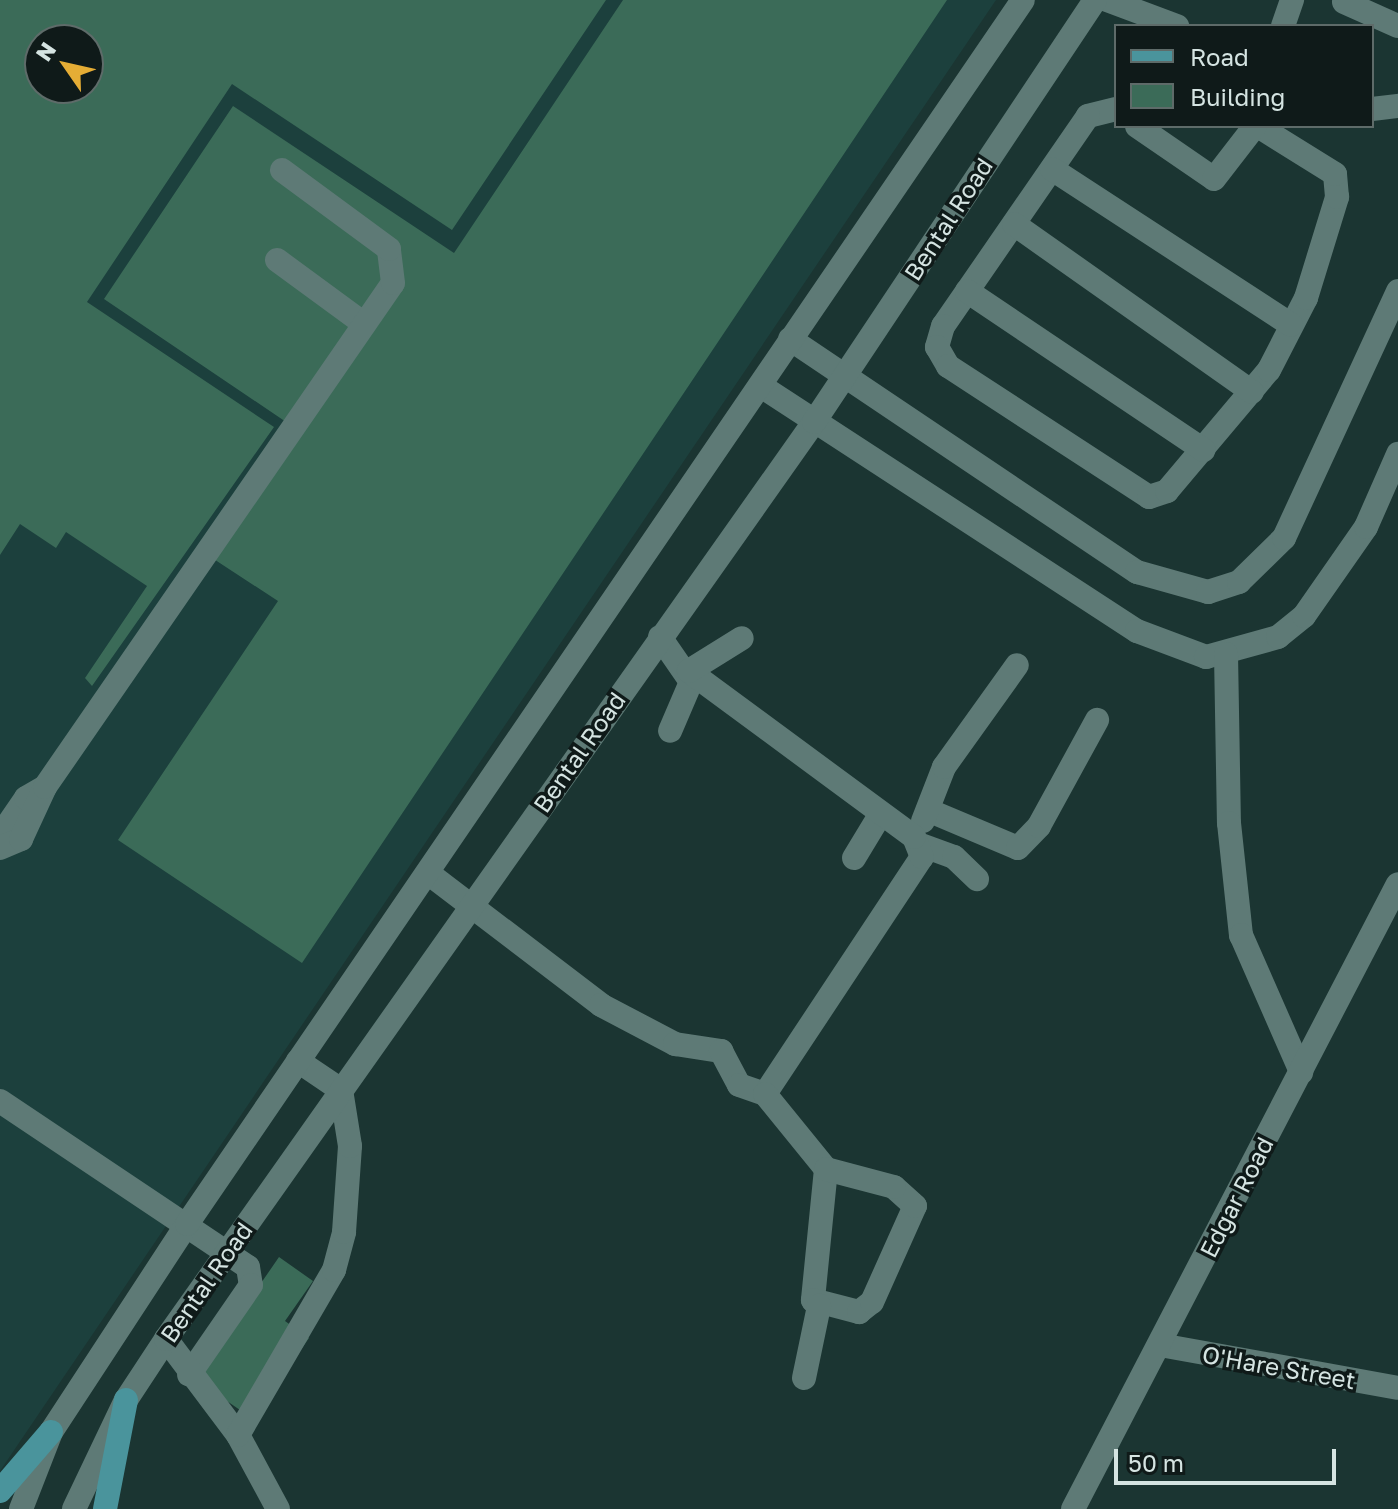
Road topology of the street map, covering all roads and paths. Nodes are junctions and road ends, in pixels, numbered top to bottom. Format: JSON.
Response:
{"nodes":[{"id":1,"x":1023,"y":0,"type":"edge"},
{"id":2,"x":1095,"y":0,"type":"edge"},
{"id":3,"x":1107,"y":0,"type":"edge"},
{"id":4,"x":1292,"y":0,"type":"edge"},
{"id":5,"x":1344,"y":2,"type":"edge"},
{"id":6,"x":1172,"y":24,"type":"edge"},
{"id":7,"x":1284,"y":24,"type":"edge"},
{"id":8,"x":1398,"y":26,"type":"edge"},
{"id":9,"x":1398,"y":106,"type":"edge"},
{"id":10,"x":1374,"y":109,"type":"edge"},
{"id":11,"x":1114,"y":110,"type":"edge"},
{"id":12,"x":1140,"y":128,"type":"edge"},
{"id":13,"x":1255,"y":128,"type":"edge"},
{"id":14,"x":1260,"y":128,"type":"edge"},
{"id":15,"x":1052,"y":169,"type":"junction"},
{"id":16,"x":282,"y":170,"type":"dead end"},
{"id":17,"x":1014,"y":224,"type":"junction"},
{"id":18,"x":277,"y":260,"type":"dead end"},
{"id":19,"x":967,"y":291,"type":"junction"},
{"id":20,"x":1398,"y":291,"type":"edge"},
{"id":21,"x":364,"y":324,"type":"junction"},
{"id":22,"x":1291,"y":325,"type":"junction"},
{"id":23,"x":790,"y":339,"type":"junction"},
{"id":24,"x":845,"y":375,"type":"junction"},
{"id":25,"x":761,"y":386,"type":"junction"},
{"id":26,"x":1252,"y":392,"type":"junction"},
{"id":27,"x":814,"y":422,"type":"junction"},
{"id":28,"x":1204,"y":450,"type":"junction"},
{"id":29,"x":1398,"y":454,"type":"edge"},
{"id":30,"x":660,"y":637,"type":"junction"},
{"id":31,"x":742,"y":638,"type":"dead end"},
{"id":32,"x":1226,"y":654,"type":"junction"},
{"id":33,"x":1017,"y":665,"type":"dead end"},
{"id":34,"x":689,"y":671,"type":"junction"},
{"id":35,"x":1097,"y":720,"type":"dead end"},
{"id":36,"x":670,"y":731,"type":"dead end"},
{"id":37,"x":45,"y":787,"type":"junction"},
{"id":38,"x":930,"y":811,"type":"junction"},
{"id":39,"x":880,"y":815,"type":"junction"},
{"id":40,"x":0,"y":836,"type":"edge"},
{"id":41,"x":917,"y":841,"type":"junction"},
{"id":42,"x":0,"y":848,"type":"edge"},
{"id":43,"x":854,"y":858,"type":"dead end"},
{"id":44,"x":428,"y":873,"type":"junction"},
{"id":45,"x":977,"y":879,"type":"dead end"},
{"id":46,"x":1398,"y":884,"type":"edge"},
{"id":47,"x":469,"y":908,"type":"junction"},
{"id":48,"x":298,"y":1061,"type":"junction"},
{"id":49,"x":1301,"y":1072,"type":"junction"},
{"id":50,"x":341,"y":1090,"type":"junction"},
{"id":51,"x":765,"y":1094,"type":"junction"},
{"id":52,"x":0,"y":1101,"type":"edge"},
{"id":53,"x":826,"y":1169,"type":"junction"},
{"id":54,"x":187,"y":1224,"type":"junction"},
{"id":55,"x":226,"y":1253,"type":"junction"},
{"id":56,"x":819,"y":1306,"type":"junction"},
{"id":57,"x":166,"y":1339,"type":"junction"},
{"id":58,"x":1160,"y":1345,"type":"junction"},
{"id":59,"x":189,"y":1375,"type":"junction"},
{"id":60,"x":804,"y":1378,"type":"dead end"},
{"id":61,"x":1398,"y":1388,"type":"edge"},
{"id":62,"x":126,"y":1400,"type":"junction"},
{"id":63,"x":51,"y":1432,"type":"junction"},
{"id":64,"x":238,"y":1435,"type":"junction"},
{"id":65,"x":0,"y":1491,"type":"edge"},
{"id":66,"x":21,"y":1509,"type":"edge"},
{"id":67,"x":74,"y":1509,"type":"edge"},
{"id":68,"x":105,"y":1509,"type":"edge"},
{"id":69,"x":278,"y":1509,"type":"edge"},
{"id":70,"x":1073,"y":1509,"type":"edge"}],
"edges":[{"from":1,"to":23,"type":"street","name":"Bental Road"},
{"from":2,"to":24,"type":"street","name":"Bental Road"},
{"from":3,"to":6,"type":"street"},
{"from":4,"to":7,"type":"street"},
{"from":5,"to":8,"type":"street"},
{"from":9,"to":10,"type":"street"},
{"from":11,"to":15,"type":"street"},
{"from":12,"to":13,"type":"street"},
{"from":14,"to":22,"type":"street"},
{"from":15,"to":17,"type":"street"},
{"from":15,"to":22,"type":"street"},
{"from":16,"to":21,"type":"street"},
{"from":17,"to":19,"type":"street"},
{"from":17,"to":26,"type":"street"},
{"from":18,"to":21,"type":"street"},
{"from":19,"to":28,"type":"street"},
{"from":19,"to":28,"type":"street"},
{"from":20,"to":24,"type":"street"},
{"from":21,"to":37,"type":"street"},
{"from":22,"to":26,"type":"street"},
{"from":23,"to":24,"type":"street"},
{"from":23,"to":25,"type":"street","name":"Bental Road"},
{"from":24,"to":27,"type":"street","name":"Bental Road"},
{"from":25,"to":27,"type":"street"},
{"from":25,"to":44,"type":"street","name":"Bental Road"},
{"from":26,"to":28,"type":"street"},
{"from":27,"to":30,"type":"street","name":"Bental Road"},
{"from":27,"to":32,"type":"street"},
{"from":29,"to":32,"type":"street"},
{"from":30,"to":34,"type":"street"},
{"from":30,"to":47,"type":"street","name":"Bental Road"},
{"from":31,"to":34,"type":"street"},
{"from":32,"to":49,"type":"street"},
{"from":33,"to":38,"type":"street"},
{"from":34,"to":36,"type":"street"},
{"from":34,"to":39,"type":"street"},
{"from":35,"to":38,"type":"street"},
{"from":37,"to":40,"type":"street"},
{"from":37,"to":42,"type":"street"},
{"from":38,"to":41,"type":"street"},
{"from":39,"to":41,"type":"street"},
{"from":39,"to":43,"type":"street"},
{"from":41,"to":45,"type":"street"},
{"from":41,"to":51,"type":"street"},
{"from":44,"to":47,"type":"street"},
{"from":44,"to":48,"type":"street","name":"Bental Road"},
{"from":46,"to":49,"type":"street","name":"Edgar Road"},
{"from":47,"to":50,"type":"street","name":"Bental Road"},
{"from":47,"to":51,"type":"street"},
{"from":48,"to":50,"type":"street"},
{"from":48,"to":54,"type":"street","name":"Bental Road"},
{"from":49,"to":58,"type":"street","name":"Edgar Road"},
{"from":50,"to":55,"type":"street","name":"Bental Road"},
{"from":50,"to":64,"type":"street"},
{"from":51,"to":53,"type":"street"},
{"from":52,"to":54,"type":"street"},
{"from":53,"to":56,"type":"street"},
{"from":53,"to":56,"type":"street"},
{"from":54,"to":55,"type":"street"},
{"from":54,"to":63,"type":"street","name":"Bental Road"},
{"from":55,"to":57,"type":"street","name":"Bental Road"},
{"from":55,"to":59,"type":"street"},
{"from":56,"to":60,"type":"street"},
{"from":57,"to":59,"type":"street"},
{"from":57,"to":62,"type":"street","name":"Bental Road"},
{"from":58,"to":61,"type":"street","name":"O'Hare Street"},
{"from":58,"to":70,"type":"street","name":"Edgar Road"},
{"from":59,"to":64,"type":"street"},
{"from":62,"to":67,"type":"street","name":"Bental Road"},
{"from":62,"to":68,"type":"main road"},
{"from":63,"to":65,"type":"main road"},
{"from":63,"to":66,"type":"street","name":"Bental Road"},
{"from":64,"to":69,"type":"street"}]}
